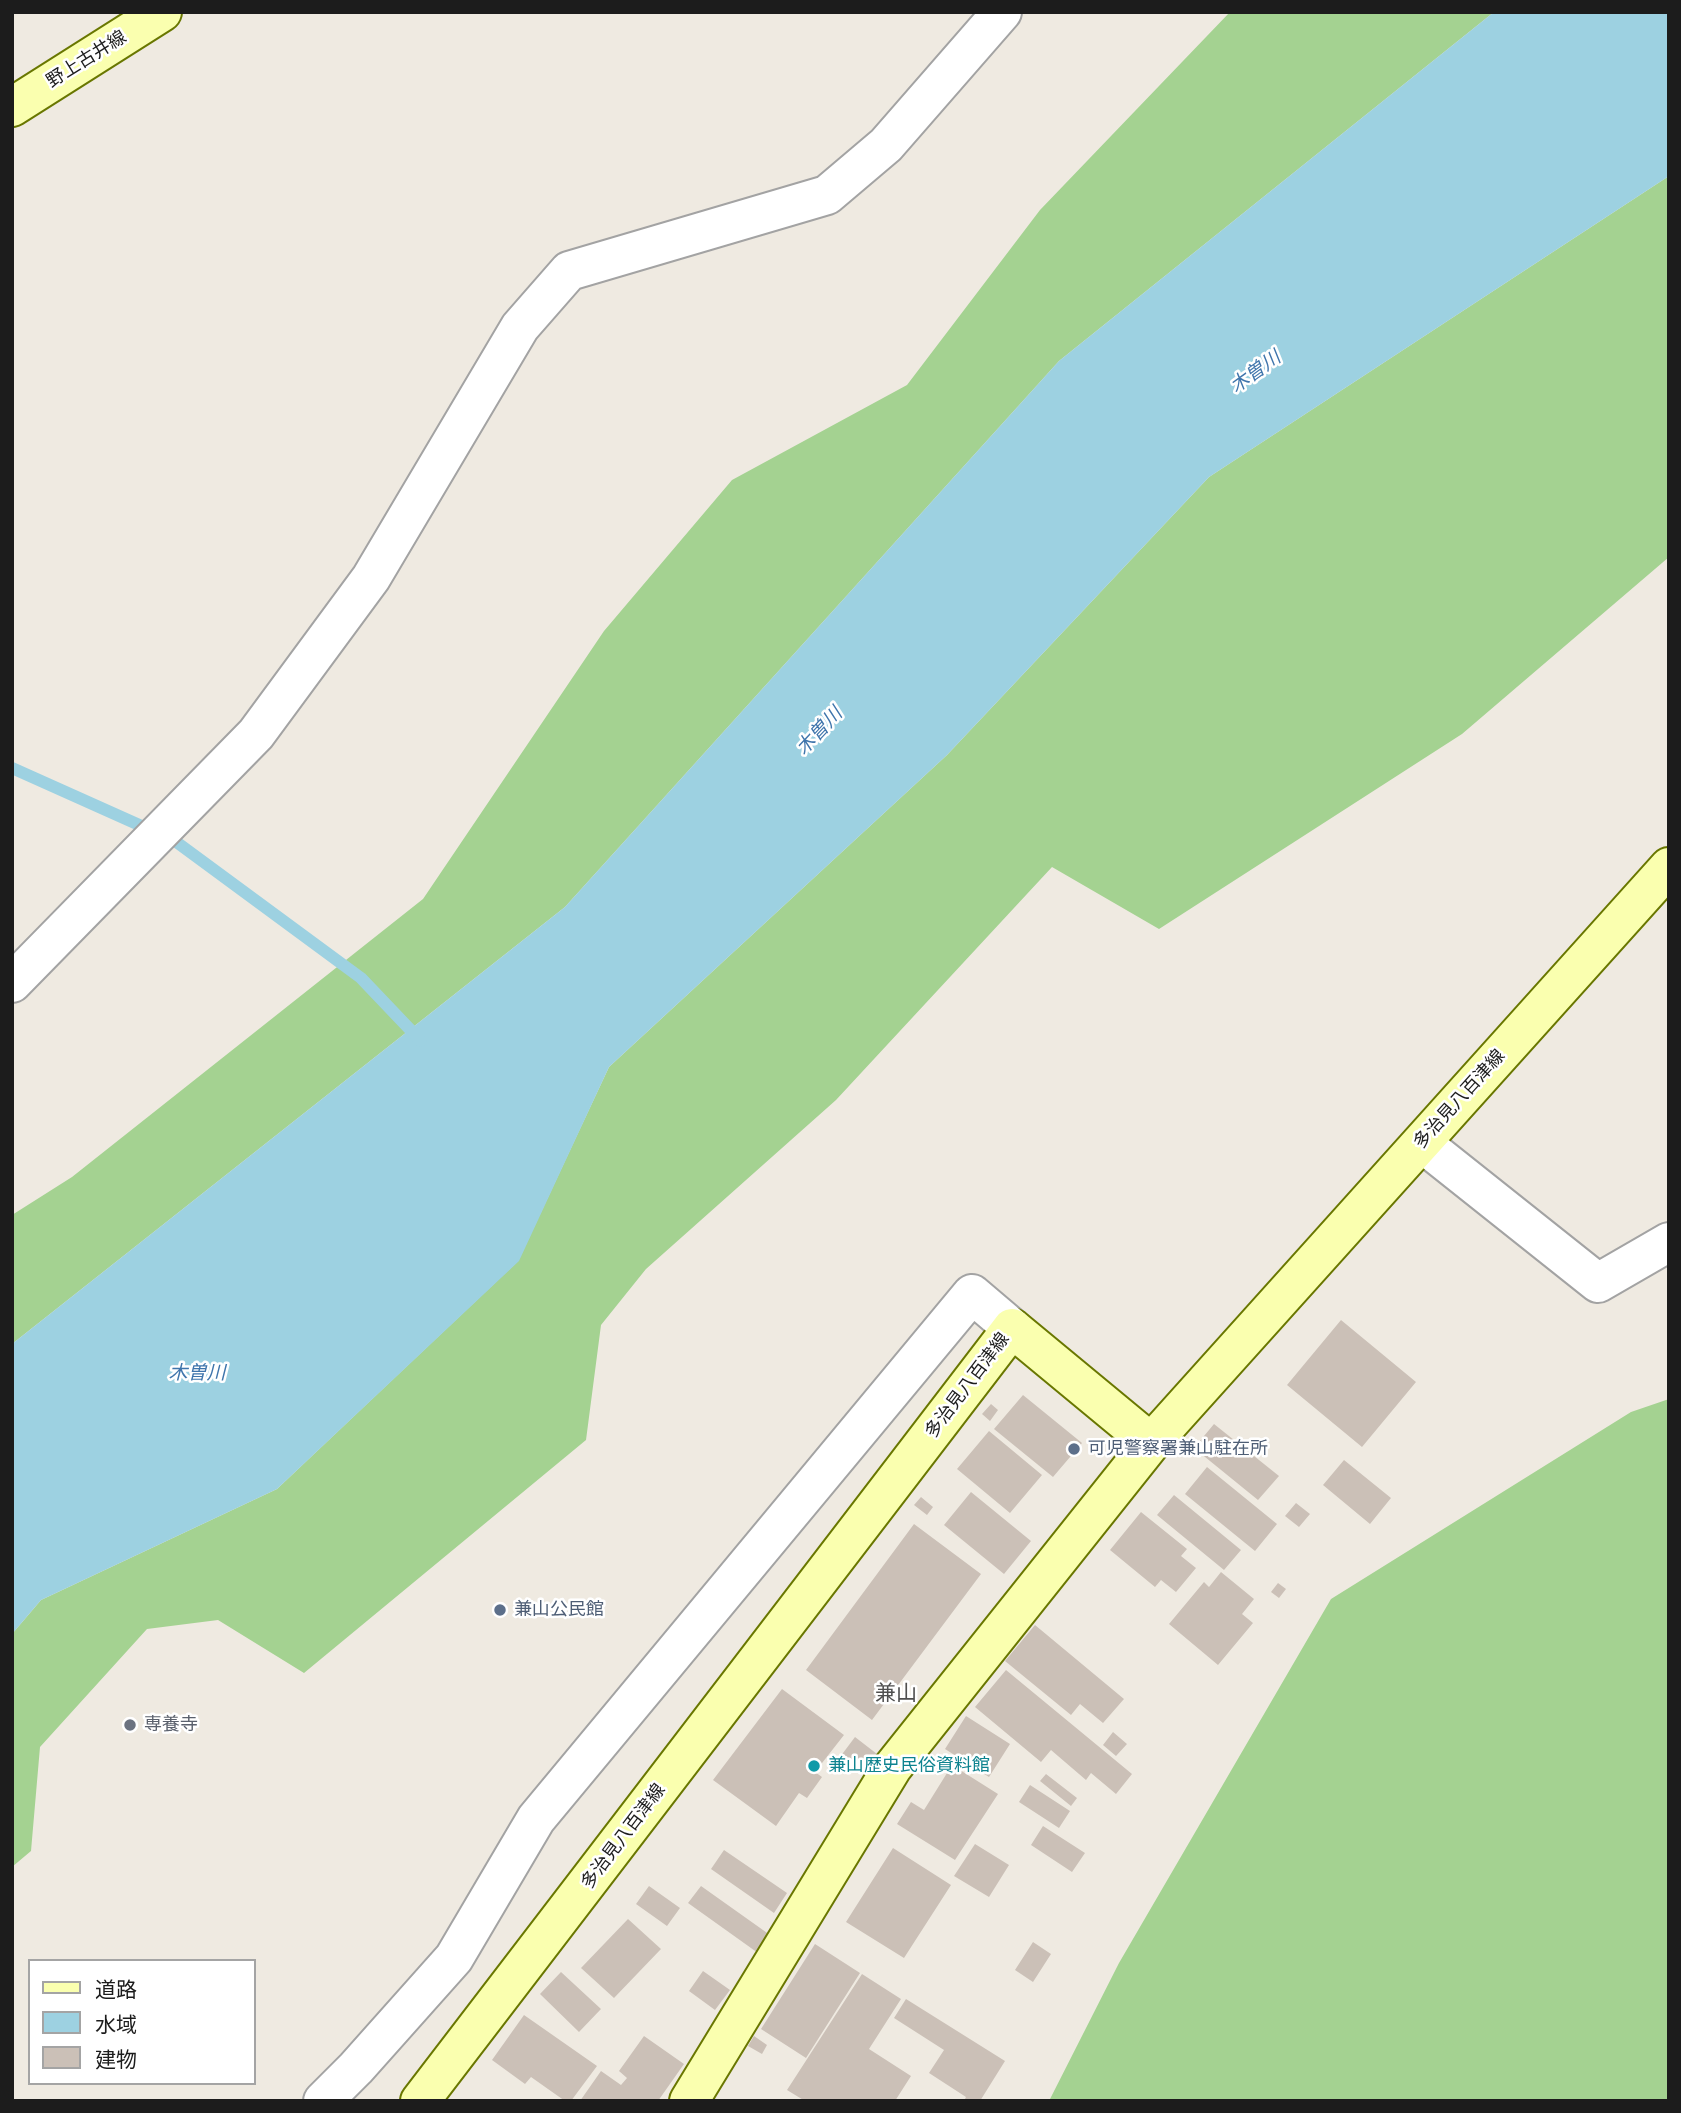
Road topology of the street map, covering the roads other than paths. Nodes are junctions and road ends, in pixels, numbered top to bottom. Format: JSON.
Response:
{"nodes":[{"id":1,"x":162,"y":12,"type":"edge"},
{"id":2,"x":1002,"y":12,"type":"edge"},
{"id":3,"x":12,"y":107,"type":"edge"},
{"id":4,"x":1669,"y":867,"type":"edge"},
{"id":5,"x":17,"y":968,"type":"edge"},
{"id":6,"x":1422,"y":1143,"type":"junction"},
{"id":7,"x":1669,"y":1242,"type":"edge"},
{"id":8,"x":1012,"y":1328,"type":"junction"},
{"id":9,"x":1151,"y":1443,"type":"junction"},
{"id":10,"x":323,"y":2101,"type":"edge"},
{"id":11,"x":420,"y":2101,"type":"edge"},
{"id":12,"x":688,"y":2101,"type":"edge"}],
"edges":[{"from":1,"to":3,"type":"main road","name":"野上古井線"},
{"from":2,"to":5,"type":"street"},
{"from":4,"to":6,"type":"main road","name":"多治見八百津線"},
{"from":6,"to":7,"type":"street"},
{"from":6,"to":9,"type":"main road","name":"多治見八百津線"},
{"from":8,"to":9,"type":"main road","name":"多治見八百津線"},
{"from":8,"to":10,"type":"street"},
{"from":8,"to":11,"type":"main road","name":"多治見八百津線"},
{"from":9,"to":12,"type":"main road"}]}
